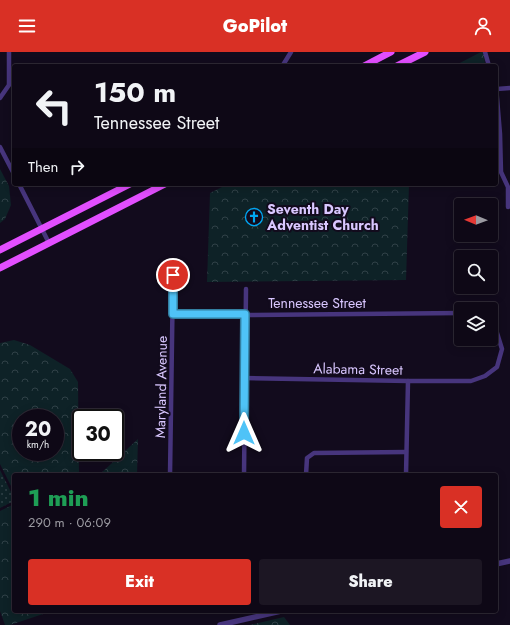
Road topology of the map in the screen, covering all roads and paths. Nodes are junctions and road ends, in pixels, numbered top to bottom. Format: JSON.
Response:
{"nodes":[{"id":1,"x":9,"y":52,"type":"edge"},
{"id":2,"x":292,"y":52,"type":"edge"},
{"id":3,"x":391,"y":52,"type":"edge"},
{"id":4,"x":425,"y":52,"type":"edge"},
{"id":5,"x":485,"y":52,"type":"edge"},
{"id":6,"x":284,"y":64,"type":"edge"},
{"id":7,"x":368,"y":64,"type":"edge"},
{"id":8,"x":401,"y":64,"type":"edge"},
{"id":9,"x":488,"y":64,"type":"edge"},
{"id":10,"x":498,"y":87,"type":"edge"},
{"id":11,"x":510,"y":88,"type":"edge"},
{"id":12,"x":0,"y":98,"type":"edge"},
{"id":13,"x":498,"y":110,"type":"edge"},
{"id":14,"x":0,"y":147,"type":"edge"},
{"id":15,"x":12,"y":170,"type":"edge"},
{"id":16,"x":20,"y":186,"type":"edge"},
{"id":17,"x":126,"y":186,"type":"edge"},
{"id":18,"x":161,"y":186,"type":"edge"},
{"id":19,"x":508,"y":207,"type":"dead end"},
{"id":20,"x":42,"y":229,"type":"junction"},
{"id":21,"x":49,"y":243,"type":"junction"},
{"id":22,"x":0,"y":250,"type":"edge"},
{"id":23,"x":0,"y":268,"type":"edge"},
{"id":24,"x":173,"y":275,"type":"dead end"},
{"id":25,"x":246,"y":289,"type":"dead end"},
{"id":26,"x":454,"y":313,"type":"edge"},
{"id":27,"x":173,"y":314,"type":"junction"},
{"id":28,"x":245,"y":314,"type":"junction"},
{"id":29,"x":498,"y":336,"type":"edge"},
{"id":30,"x":244,"y":378,"type":"junction"},
{"id":31,"x":408,"y":381,"type":"junction"},
{"id":32,"x":406,"y":452,"type":"junction"},
{"id":33,"x":170,"y":473,"type":"edge"},
{"id":34,"x":244,"y":473,"type":"edge"},
{"id":35,"x":306,"y":473,"type":"edge"},
{"id":36,"x":406,"y":473,"type":"edge"},
{"id":37,"x":510,"y":561,"type":"edge"},
{"id":38,"x":498,"y":564,"type":"edge"},
{"id":39,"x":263,"y":613,"type":"edge"},
{"id":40,"x":220,"y":625,"type":"edge"}],
"edges":[{"from":1,"to":12,"type":"street"},
{"from":2,"to":6,"type":"street"},
{"from":3,"to":7,"type":"main road"},
{"from":4,"to":8,"type":"main road"},
{"from":5,"to":9,"type":"street"},
{"from":10,"to":11,"type":"street"},
{"from":13,"to":19,"type":"street"},
{"from":14,"to":15,"type":"street"},
{"from":16,"to":20,"type":"street"},
{"from":17,"to":20,"type":"main road"},
{"from":18,"to":21,"type":"main road"},
{"from":20,"to":21,"type":"street"},
{"from":20,"to":22,"type":"main road"},
{"from":21,"to":23,"type":"main road"},
{"from":24,"to":27,"type":"street","name":"Maryland Avenue"},
{"from":25,"to":28,"type":"street"},
{"from":26,"to":28,"type":"street","name":"Tennessee Street"},
{"from":27,"to":28,"type":"street","name":"Tennessee Street"},
{"from":27,"to":33,"type":"street","name":"Maryland Avenue"},
{"from":28,"to":30,"type":"street"},
{"from":29,"to":31,"type":"street","name":"Alabama Street"},
{"from":30,"to":31,"type":"street","name":"Alabama Street"},
{"from":30,"to":34,"type":"street"},
{"from":31,"to":32,"type":"street"},
{"from":32,"to":35,"type":"street"},
{"from":32,"to":36,"type":"street"},
{"from":37,"to":38,"type":"street"},
{"from":39,"to":40,"type":"street"}]}
